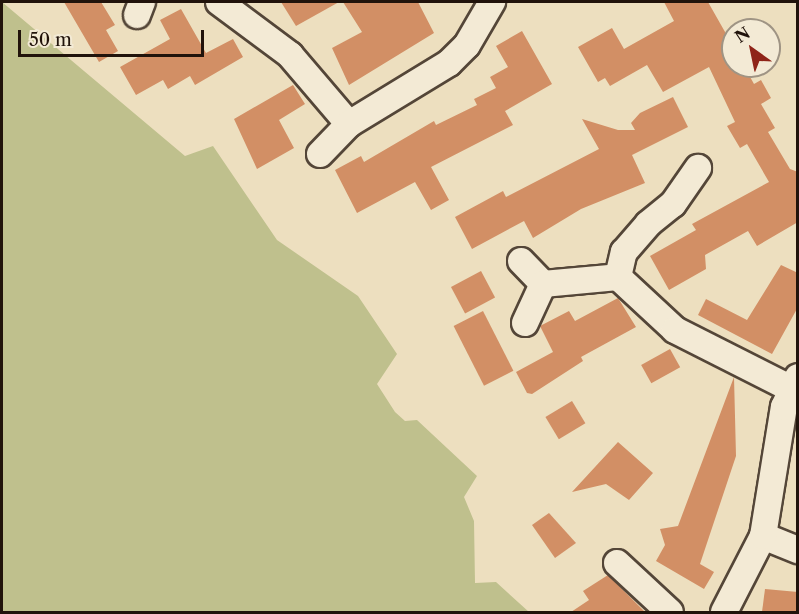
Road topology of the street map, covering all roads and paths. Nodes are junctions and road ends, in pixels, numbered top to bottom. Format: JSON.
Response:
{"nodes":[{"id":1,"x":219,"y":2,"type":"edge"},
{"id":2,"x":492,"y":2,"type":"edge"},
{"id":3,"x":349,"y":124,"type":"junction"},
{"id":4,"x":320,"y":154,"type":"dead end"},
{"id":5,"x":698,"y":168,"type":"dead end"},
{"id":6,"x":521,"y":261,"type":"dead end"},
{"id":7,"x":618,"y":277,"type":"junction"},
{"id":8,"x":543,"y":284,"type":"junction"},
{"id":9,"x":525,"y":323,"type":"dead end"},
{"id":10,"x":794,"y":382,"type":"edge"},
{"id":11,"x":763,"y":536,"type":"junction"},
{"id":12,"x":798,"y":550,"type":"edge"},
{"id":13,"x":617,"y":563,"type":"dead end"},
{"id":14,"x":670,"y":612,"type":"edge"},
{"id":15,"x":724,"y":612,"type":"edge"}],
"edges":[{"from":1,"to":3,"type":"street"},
{"from":2,"to":3,"type":"street"},
{"from":3,"to":4,"type":"street"},
{"from":5,"to":7,"type":"street"},
{"from":6,"to":8,"type":"street"},
{"from":7,"to":8,"type":"street"},
{"from":7,"to":10,"type":"street"},
{"from":8,"to":9,"type":"street"},
{"from":10,"to":11,"type":"street"},
{"from":11,"to":12,"type":"street"},
{"from":11,"to":15,"type":"street"},
{"from":13,"to":14,"type":"street"}]}
